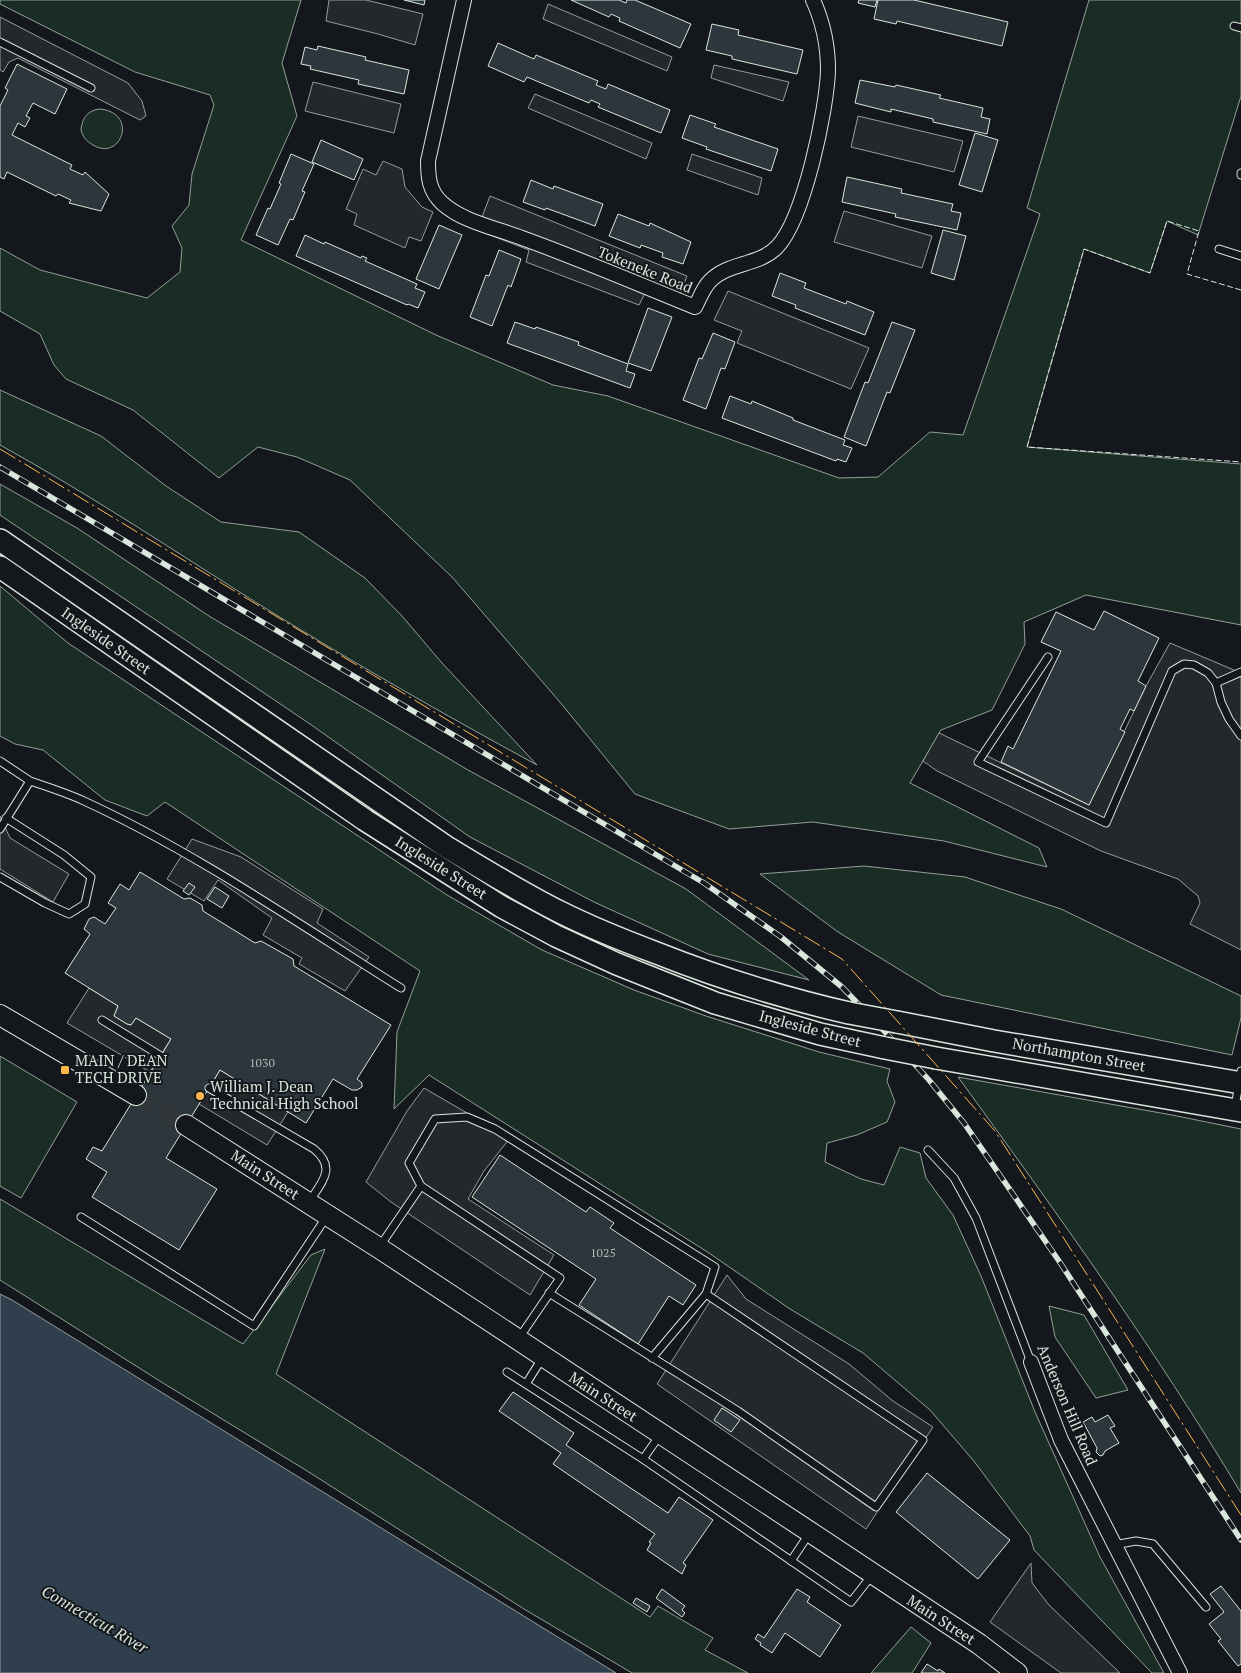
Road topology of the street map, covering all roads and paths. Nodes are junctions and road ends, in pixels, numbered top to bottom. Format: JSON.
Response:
{"nodes":[{"id":1,"x":464,"y":0,"type":"edge"},
{"id":2,"x":813,"y":0,"type":"edge"},
{"id":3,"x":0,"y":42,"type":"edge"},
{"id":4,"x":91,"y":88,"type":"dead end"},
{"id":5,"x":1220,"y":249,"type":"dead end"},
{"id":6,"x":1241,"y":256,"type":"edge"},
{"id":7,"x":0,"y":540,"type":"edge"},
{"id":8,"x":0,"y":567,"type":"edge"},
{"id":9,"x":1048,"y":657,"type":"dead end"},
{"id":10,"x":1241,"y":672,"type":"edge"},
{"id":11,"x":1216,"y":683,"type":"junction"},
{"id":12,"x":1241,"y":736,"type":"edge"},
{"id":13,"x":0,"y":761,"type":"edge"},
{"id":14,"x":30,"y":781,"type":"junction"},
{"id":15,"x":6,"y":818,"type":"junction"},
{"id":16,"x":0,"y":829,"type":"edge"},
{"id":17,"x":0,"y":877,"type":"edge"},
{"id":18,"x":401,"y":988,"type":"dead end"},
{"id":19,"x":0,"y":1015,"type":"edge"},
{"id":20,"x":102,"y":1020,"type":"dead end"},
{"id":21,"x":907,"y":1025,"type":"joint"},
{"id":22,"x":161,"y":1056,"type":"dead end"},
{"id":23,"x":936,"y":1058,"type":"joint"},
{"id":24,"x":1240,"y":1079,"type":"edge"},
{"id":25,"x":209,"y":1088,"type":"dead end"},
{"id":26,"x":136,"y":1095,"type":"tunnel mouth"},
{"id":27,"x":1238,"y":1110,"type":"edge"},
{"id":28,"x":186,"y":1126,"type":"tunnel mouth"},
{"id":29,"x":928,"y":1150,"type":"dead end"},
{"id":30,"x":421,"y":1186,"type":"junction"},
{"id":31,"x":309,"y":1203,"type":"junction"},
{"id":32,"x":328,"y":1215,"type":"junction"},
{"id":33,"x":81,"y":1217,"type":"dead end"},
{"id":34,"x":379,"y":1248,"type":"junction"},
{"id":35,"x":550,"y":1294,"type":"junction"},
{"id":36,"x":706,"y":1294,"type":"junction"},
{"id":37,"x":518,"y":1340,"type":"junction"},
{"id":38,"x":543,"y":1357,"type":"junction"},
{"id":39,"x":652,"y":1358,"type":"junction"},
{"id":40,"x":1031,"y":1362,"type":"joint"},
{"id":41,"x":507,"y":1372,"type":"dead end"},
{"id":42,"x":526,"y":1384,"type":"junction"},
{"id":43,"x":660,"y":1434,"type":"junction"},
{"id":44,"x":643,"y":1459,"type":"junction"},
{"id":45,"x":810,"y":1532,"type":"junction"},
{"id":46,"x":1114,"y":1546,"type":"junction"},
{"id":47,"x":791,"y":1561,"type":"junction"},
{"id":48,"x":872,"y":1574,"type":"junction"},
{"id":49,"x":1206,"y":1607,"type":"dead end"},
{"id":50,"x":1017,"y":1673,"type":"edge"},
{"id":51,"x":1180,"y":1673,"type":"edge"}],
"edges":[{"from":1,"to":2,"type":"street","name":"Tokeneke Road"},
{"from":3,"to":4,"type":"lane"},
{"from":5,"to":6,"type":"lane"},
{"from":7,"to":21,"type":"main road","name":"Ingleside Street","bridge":true},
{"from":8,"to":23,"type":"main road","name":"Ingleside Street","bridge":true},
{"from":9,"to":11,"type":"lane"},
{"from":10,"to":11,"type":"lane"},
{"from":11,"to":12,"type":"lane"},
{"from":13,"to":14,"type":"lane"},
{"from":14,"to":15,"type":"lane"},
{"from":14,"to":18,"type":"lane"},
{"from":15,"to":16,"type":"lane"},
{"from":15,"to":17,"type":"lane"},
{"from":19,"to":26,"type":"main road"},
{"from":20,"to":22,"type":"lane"},
{"from":21,"to":24,"type":"main road","name":"Northampton Street"},
{"from":23,"to":27,"type":"main road","name":"Northampton Street"},
{"from":24,"to":27,"type":"lane"},
{"from":25,"to":31,"type":"lane"},
{"from":28,"to":31,"type":"main road","name":"Main Street"},
{"from":29,"to":40,"type":"lane","name":"Anderson Hill Road"},
{"from":30,"to":34,"type":"lane"},
{"from":30,"to":35,"type":"lane"},
{"from":30,"to":36,"type":"lane"},
{"from":31,"to":32,"type":"main road","name":"Main Street"},
{"from":32,"to":33,"type":"lane"},
{"from":32,"to":34,"type":"main road","name":"Main Street"},
{"from":34,"to":37,"type":"main road","name":"Main Street"},
{"from":35,"to":37,"type":"lane"},
{"from":35,"to":39,"type":"lane"},
{"from":36,"to":39,"type":"lane"},
{"from":36,"to":39,"type":"lane"},
{"from":37,"to":38,"type":"main road","name":"Main Street"},
{"from":38,"to":42,"type":"lane"},
{"from":38,"to":43,"type":"main road","name":"Main Street"},
{"from":40,"to":46,"type":"street","name":"Anderson Hill Road"},
{"from":41,"to":42,"type":"lane"},
{"from":42,"to":44,"type":"lane"},
{"from":43,"to":44,"type":"lane"},
{"from":43,"to":45,"type":"main road","name":"Main Street"},
{"from":44,"to":47,"type":"lane"},
{"from":45,"to":47,"type":"lane"},
{"from":45,"to":48,"type":"main road","name":"Main Street"},
{"from":46,"to":49,"type":"lane"},
{"from":46,"to":51,"type":"street","name":"Anderson Hill Road"},
{"from":47,"to":48,"type":"lane"},
{"from":48,"to":50,"type":"main road","name":"Main Street"}]}
